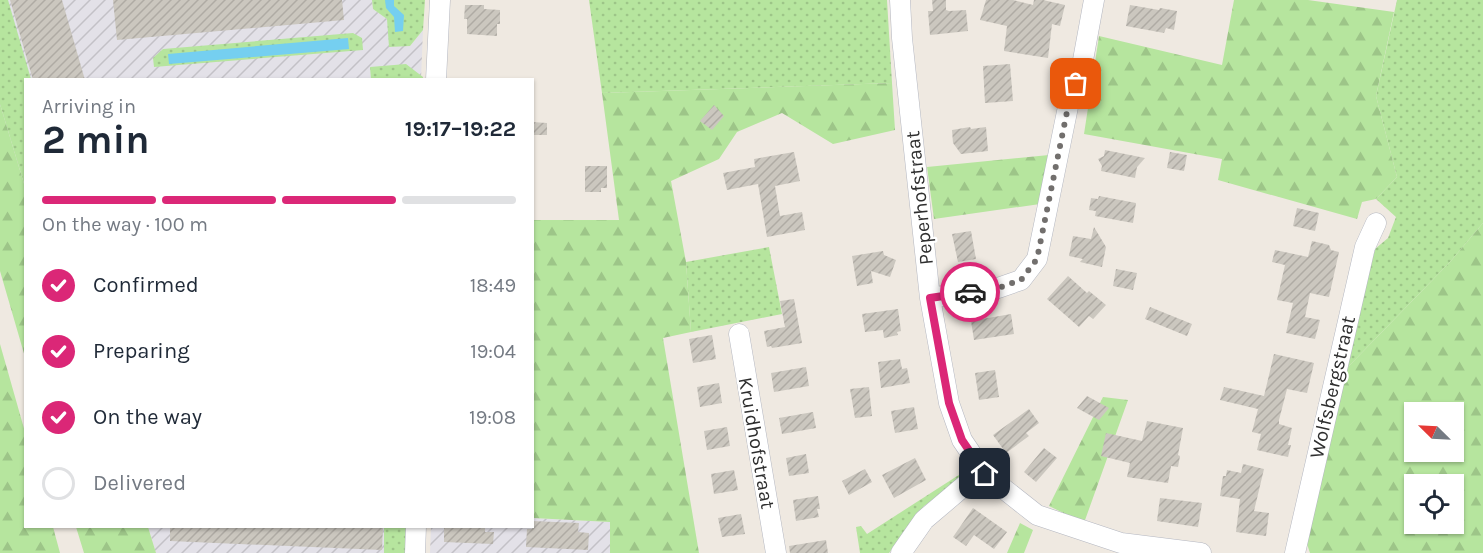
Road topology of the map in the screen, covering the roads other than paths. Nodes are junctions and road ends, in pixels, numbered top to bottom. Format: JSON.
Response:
{"nodes":[{"id":1,"x":440,"y":0,"type":"edge"},
{"id":2,"x":900,"y":0,"type":"edge"},
{"id":3,"x":1094,"y":0,"type":"edge"},
{"id":4,"x":436,"y":78,"type":"edge"},
{"id":5,"x":1376,"y":224,"type":"dead end"},
{"id":6,"x":930,"y":298,"type":"junction"},
{"id":7,"x":739,"y":334,"type":"dead end"},
{"id":8,"x":985,"y":474,"type":"junction"},
{"id":9,"x":416,"y":528,"type":"edge"},
{"id":10,"x":415,"y":553,"type":"edge"},
{"id":11,"x":776,"y":553,"type":"edge"},
{"id":12,"x":901,"y":553,"type":"edge"},
{"id":13,"x":1201,"y":553,"type":"edge"},
{"id":14,"x":1295,"y":553,"type":"edge"}],
"edges":[{"from":1,"to":4,"type":"street"},
{"from":2,"to":6,"type":"street","name":"Peperhofstraat"},
{"from":3,"to":6,"type":"street"},
{"from":5,"to":14,"type":"street","name":"Wolfsbergstraat"},
{"from":6,"to":8,"type":"street","name":"Peperhofstraat"},
{"from":7,"to":11,"type":"street","name":"Kruidhofstraat"},
{"from":8,"to":12,"type":"street"},
{"from":8,"to":13,"type":"street","name":"Peperhofstraat"},
{"from":9,"to":10,"type":"street"}]}
